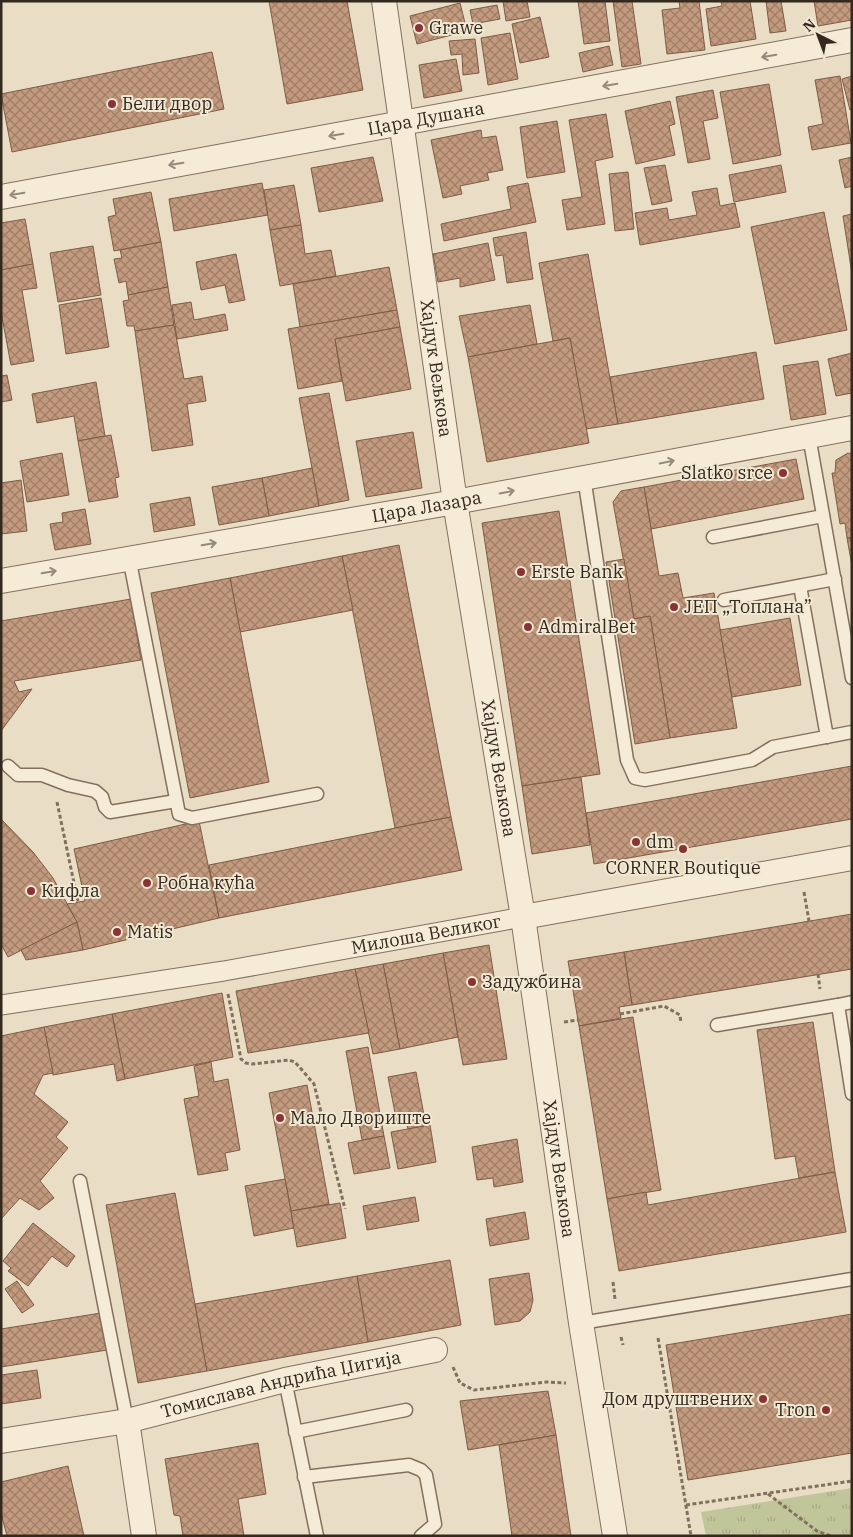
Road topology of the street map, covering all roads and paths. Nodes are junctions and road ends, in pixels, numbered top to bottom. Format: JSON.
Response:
{"nodes":[{"id":1,"x":384,"y":1,"type":"edge"},
{"id":2,"x":852,"y":40,"type":"edge"},
{"id":3,"x":401,"y":123,"type":"junction"},
{"id":4,"x":1,"y":197,"type":"edge"},
{"id":5,"x":852,"y":428,"type":"edge"},
{"id":6,"x":809,"y":436,"type":"junction"},
{"id":7,"x":584,"y":477,"type":"junction"},
{"id":8,"x":455,"y":502,"type":"junction"},
{"id":9,"x":823,"y":516,"type":"junction"},
{"id":10,"x":713,"y":537,"type":"dead end"},
{"id":11,"x":129,"y":557,"type":"junction"},
{"id":12,"x":835,"y":579,"type":"junction"},
{"id":13,"x":1,"y":581,"type":"edge"},
{"id":14,"x":800,"y":586,"type":"junction"},
{"id":15,"x":724,"y":600,"type":"dead end"},
{"id":16,"x":852,"y":678,"type":"edge"},
{"id":17,"x":852,"y":732,"type":"edge"},
{"id":18,"x":827,"y":737,"type":"junction"},
{"id":19,"x":8,"y":766,"type":"dead end"},
{"id":20,"x":51,"y":778,"type":"junction"},
{"id":21,"x":317,"y":794,"type":"dead end"},
{"id":22,"x":176,"y":801,"type":"junction"},
{"id":23,"x":852,"y":858,"type":"edge"},
{"id":24,"x":78,"y":902,"type":"dead end"},
{"id":25,"x":523,"y":917,"type":"junction"},
{"id":26,"x":224,"y":971,"type":"junction"},
{"id":27,"x":852,"y":1002,"type":"edge"},
{"id":28,"x":838,"y":1004,"type":"junction"},
{"id":29,"x":1,"y":1005,"type":"edge"},
{"id":30,"x":620,"y":1014,"type":"dead end"},
{"id":31,"x":681,"y":1023,"type":"dead end"},
{"id":32,"x":718,"y":1025,"type":"dead end"},
{"id":33,"x":852,"y":1094,"type":"edge"},
{"id":34,"x":80,"y":1181,"type":"dead end"},
{"id":35,"x":345,"y":1209,"type":"dead end"},
{"id":36,"x":852,"y":1279,"type":"edge"},
{"id":37,"x":581,"y":1323,"type":"junction"},
{"id":38,"x":658,"y":1338,"type":"dead end"},
{"id":39,"x":435,"y":1350,"type":"joint"},
{"id":40,"x":284,"y":1380,"type":"junction"},
{"id":41,"x":590,"y":1382,"type":"junction"},
{"id":42,"x":406,"y":1410,"type":"dead end"},
{"id":43,"x":127,"y":1420,"type":"junction"},
{"id":44,"x":295,"y":1432,"type":"junction"},
{"id":45,"x":1,"y":1441,"type":"edge"},
{"id":46,"x":304,"y":1478,"type":"junction"},
{"id":47,"x":852,"y":1481,"type":"edge"},
{"id":48,"x":767,"y":1493,"type":"junction"},
{"id":49,"x":686,"y":1505,"type":"junction"},
{"id":50,"x":144,"y":1536,"type":"edge"},
{"id":51,"x":317,"y":1536,"type":"edge"},
{"id":52,"x":421,"y":1536,"type":"edge"},
{"id":53,"x":615,"y":1536,"type":"edge"},
{"id":54,"x":691,"y":1536,"type":"edge"},
{"id":55,"x":831,"y":1536,"type":"edge"}],
"edges":[{"from":1,"to":3,"type":"street","name":"Хајдук Вељкова"},
{"from":2,"to":3,"type":"street","name":"Цара Душана","one_way":true},
{"from":3,"to":4,"type":"street","name":"Цара Душана","one_way":true},
{"from":3,"to":8,"type":"street","name":"Хајдук Вељкова"},
{"from":5,"to":6,"type":"street","name":"Цара Лазара"},
{"from":7,"to":6,"type":"street","name":"Цара Лазара","one_way":true},
{"from":6,"to":9,"type":"lane"},
{"from":8,"to":7,"type":"street","name":"Цара Лазара","one_way":true},
{"from":7,"to":18,"type":"lane"},
{"from":11,"to":8,"type":"street","name":"Цара Лазара","one_way":true},
{"from":8,"to":25,"type":"street","name":"Хајдук Вељкова"},
{"from":9,"to":10,"type":"lane"},
{"from":9,"to":12,"type":"lane"},
{"from":13,"to":11,"type":"street","name":"Цара Лазара","one_way":true},
{"from":11,"to":22,"type":"lane"},
{"from":12,"to":14,"type":"lane"},
{"from":12,"to":16,"type":"lane"},
{"from":14,"to":15,"type":"lane"},
{"from":14,"to":18,"type":"lane"},
{"from":17,"to":18,"type":"lane"},
{"from":19,"to":20,"type":"lane"},
{"from":20,"to":22,"type":"lane"},
{"from":20,"to":24,"type":"path"},
{"from":21,"to":22,"type":"lane"},
{"from":23,"to":25,"type":"street","name":"Милоша Великог"},
{"from":25,"to":26,"type":"street","name":"Милоша Великог"},
{"from":25,"to":37,"type":"street","name":"Хајдук Вељкова"},
{"from":26,"to":29,"type":"street","name":"Милоша Великог"},
{"from":26,"to":35,"type":"path"},
{"from":27,"to":28,"type":"lane"},
{"from":28,"to":32,"type":"lane"},
{"from":28,"to":33,"type":"lane"},
{"from":30,"to":31,"type":"path"},
{"from":34,"to":43,"type":"lane"},
{"from":36,"to":37,"type":"lane"},
{"from":37,"to":41,"type":"street","name":"Хајдук Вељкова"},
{"from":38,"to":49,"type":"path"},
{"from":39,"to":40,"type":"street","name":"Томислава Андрића Џигија"},
{"from":39,"to":41,"type":"path"},
{"from":40,"to":43,"type":"street","name":"Томислава Андрића Џигија"},
{"from":40,"to":44,"type":"lane"},
{"from":41,"to":53,"type":"street","name":"Хајдук Вељкова"},
{"from":42,"to":44,"type":"lane"},
{"from":43,"to":45,"type":"street","name":"Томислава Андрића Џигија"},
{"from":43,"to":50,"type":"street"},
{"from":44,"to":46,"type":"lane"},
{"from":46,"to":51,"type":"lane"},
{"from":46,"to":52,"type":"lane"},
{"from":47,"to":48,"type":"path"},
{"from":48,"to":49,"type":"path"},
{"from":48,"to":55,"type":"path"},
{"from":49,"to":54,"type":"path"}]}
